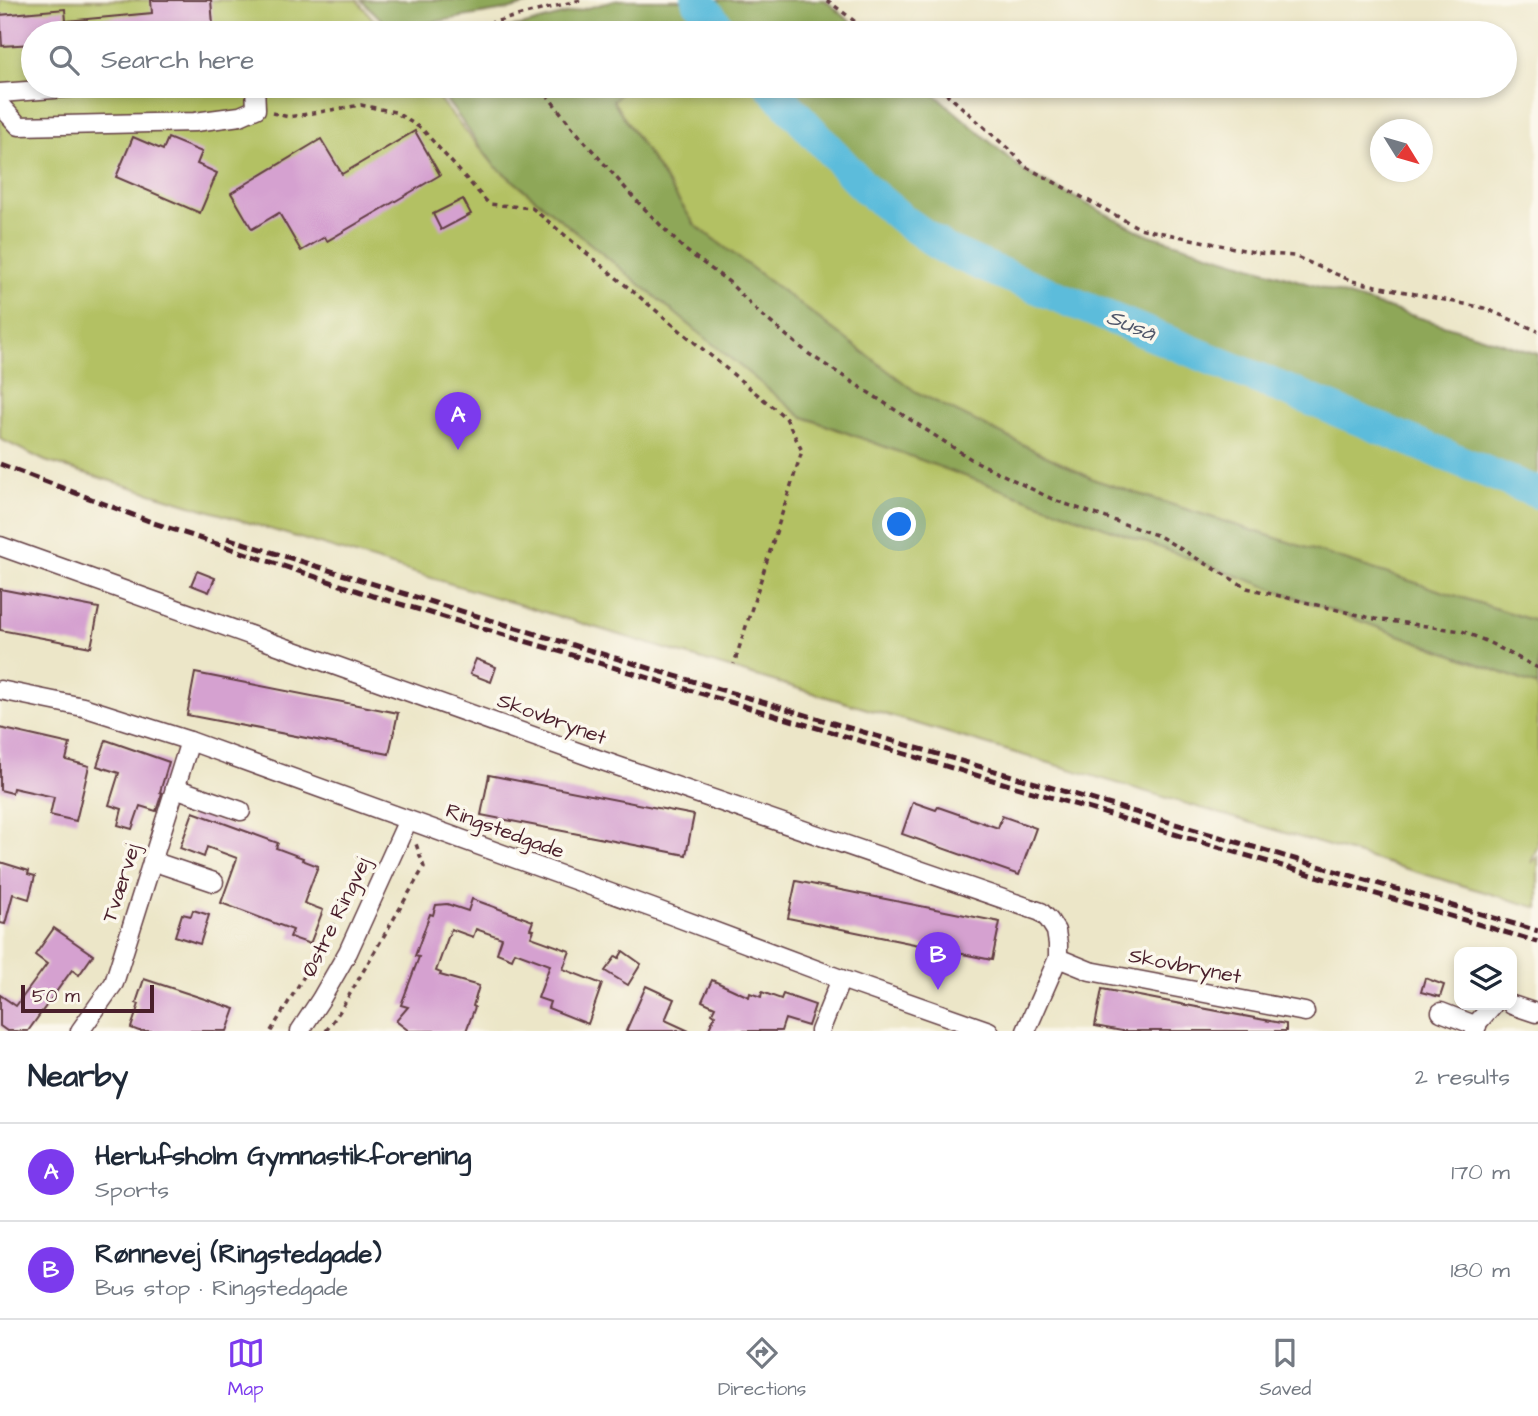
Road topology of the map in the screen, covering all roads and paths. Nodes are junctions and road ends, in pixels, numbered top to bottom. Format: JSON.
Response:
{"nodes":[{"id":1,"x":580,"y":0,"type":"edge"},
{"id":2,"x":827,"y":0,"type":"edge"},
{"id":3,"x":498,"y":21,"type":"edge"},
{"id":4,"x":854,"y":21,"type":"edge"},
{"id":5,"x":21,"y":91,"type":"edge"},
{"id":6,"x":0,"y":93,"type":"edge"},
{"id":7,"x":256,"y":98,"type":"edge"},
{"id":8,"x":549,"y":98,"type":"edge"},
{"id":9,"x":951,"y":98,"type":"edge"},
{"id":10,"x":256,"y":109,"type":"junction"},
{"id":11,"x":3,"y":115,"type":"edge"},
{"id":12,"x":1538,"y":331,"type":"edge"},
{"id":13,"x":0,"y":546,"type":"edge"},
{"id":14,"x":734,"y":664,"type":"dead end"},
{"id":15,"x":1538,"y":668,"type":"edge"},
{"id":16,"x":0,"y":690,"type":"edge"},
{"id":17,"x":190,"y":741,"type":"junction"},
{"id":18,"x":175,"y":788,"type":"junction"},
{"id":19,"x":241,"y":811,"type":"dead end"},
{"id":20,"x":408,"y":820,"type":"junction"},
{"id":21,"x":374,"y":858,"type":"dead end"},
{"id":22,"x":152,"y":861,"type":"junction"},
{"id":23,"x":214,"y":882,"type":"dead end"},
{"id":24,"x":1058,"y":958,"type":"junction"},
{"id":25,"x":841,"y":979,"type":"junction"},
{"id":26,"x":1517,"y":1006,"type":"edge"},
{"id":27,"x":1489,"y":1010,"type":"edge"},
{"id":28,"x":1306,"y":1012,"type":"dead end"},
{"id":29,"x":1441,"y":1012,"type":"dead end"},
{"id":30,"x":1536,"y":1013,"type":"dead end"},
{"id":31,"x":1476,"y":1028,"type":"edge"},
{"id":32,"x":80,"y":1031,"type":"edge"},
{"id":33,"x":271,"y":1031,"type":"edge"},
{"id":34,"x":300,"y":1031,"type":"edge"},
{"id":35,"x":326,"y":1031,"type":"edge"},
{"id":36,"x":820,"y":1031,"type":"edge"},
{"id":37,"x":989,"y":1031,"type":"edge"},
{"id":38,"x":1026,"y":1031,"type":"edge"}],
"edges":[{"from":1,"to":3,"type":"path"},
{"from":2,"to":4,"type":"path"},
{"from":5,"to":6,"type":"street"},
{"from":7,"to":10,"type":"street"},
{"from":8,"to":15,"type":"path"},
{"from":9,"to":12,"type":"path"},
{"from":10,"to":11,"type":"street"},
{"from":10,"to":14,"type":"path"},
{"from":13,"to":24,"type":"street","name":"Skovbrynet"},
{"from":16,"to":17,"type":"street","name":"Ringstedgade"},
{"from":17,"to":18,"type":"street","name":"Tværvej"},
{"from":17,"to":20,"type":"street","name":"Ringstedgade"},
{"from":18,"to":19,"type":"street"},
{"from":18,"to":22,"type":"street","name":"Tværvej"},
{"from":20,"to":25,"type":"street","name":"Ringstedgade"},
{"from":20,"to":34,"type":"street","name":"Østre Ringvej"},
{"from":20,"to":35,"type":"path"},
{"from":21,"to":33,"type":"path"},
{"from":22,"to":23,"type":"street"},
{"from":22,"to":32,"type":"street","name":"Tværvej"},
{"from":24,"to":28,"type":"street","name":"Skovbrynet"},
{"from":24,"to":38,"type":"street"},
{"from":25,"to":36,"type":"street"},
{"from":25,"to":37,"type":"street","name":"Ringstedgade"},
{"from":26,"to":30,"type":"street"},
{"from":27,"to":31,"type":"street"},
{"from":29,"to":31,"type":"street"}]}
